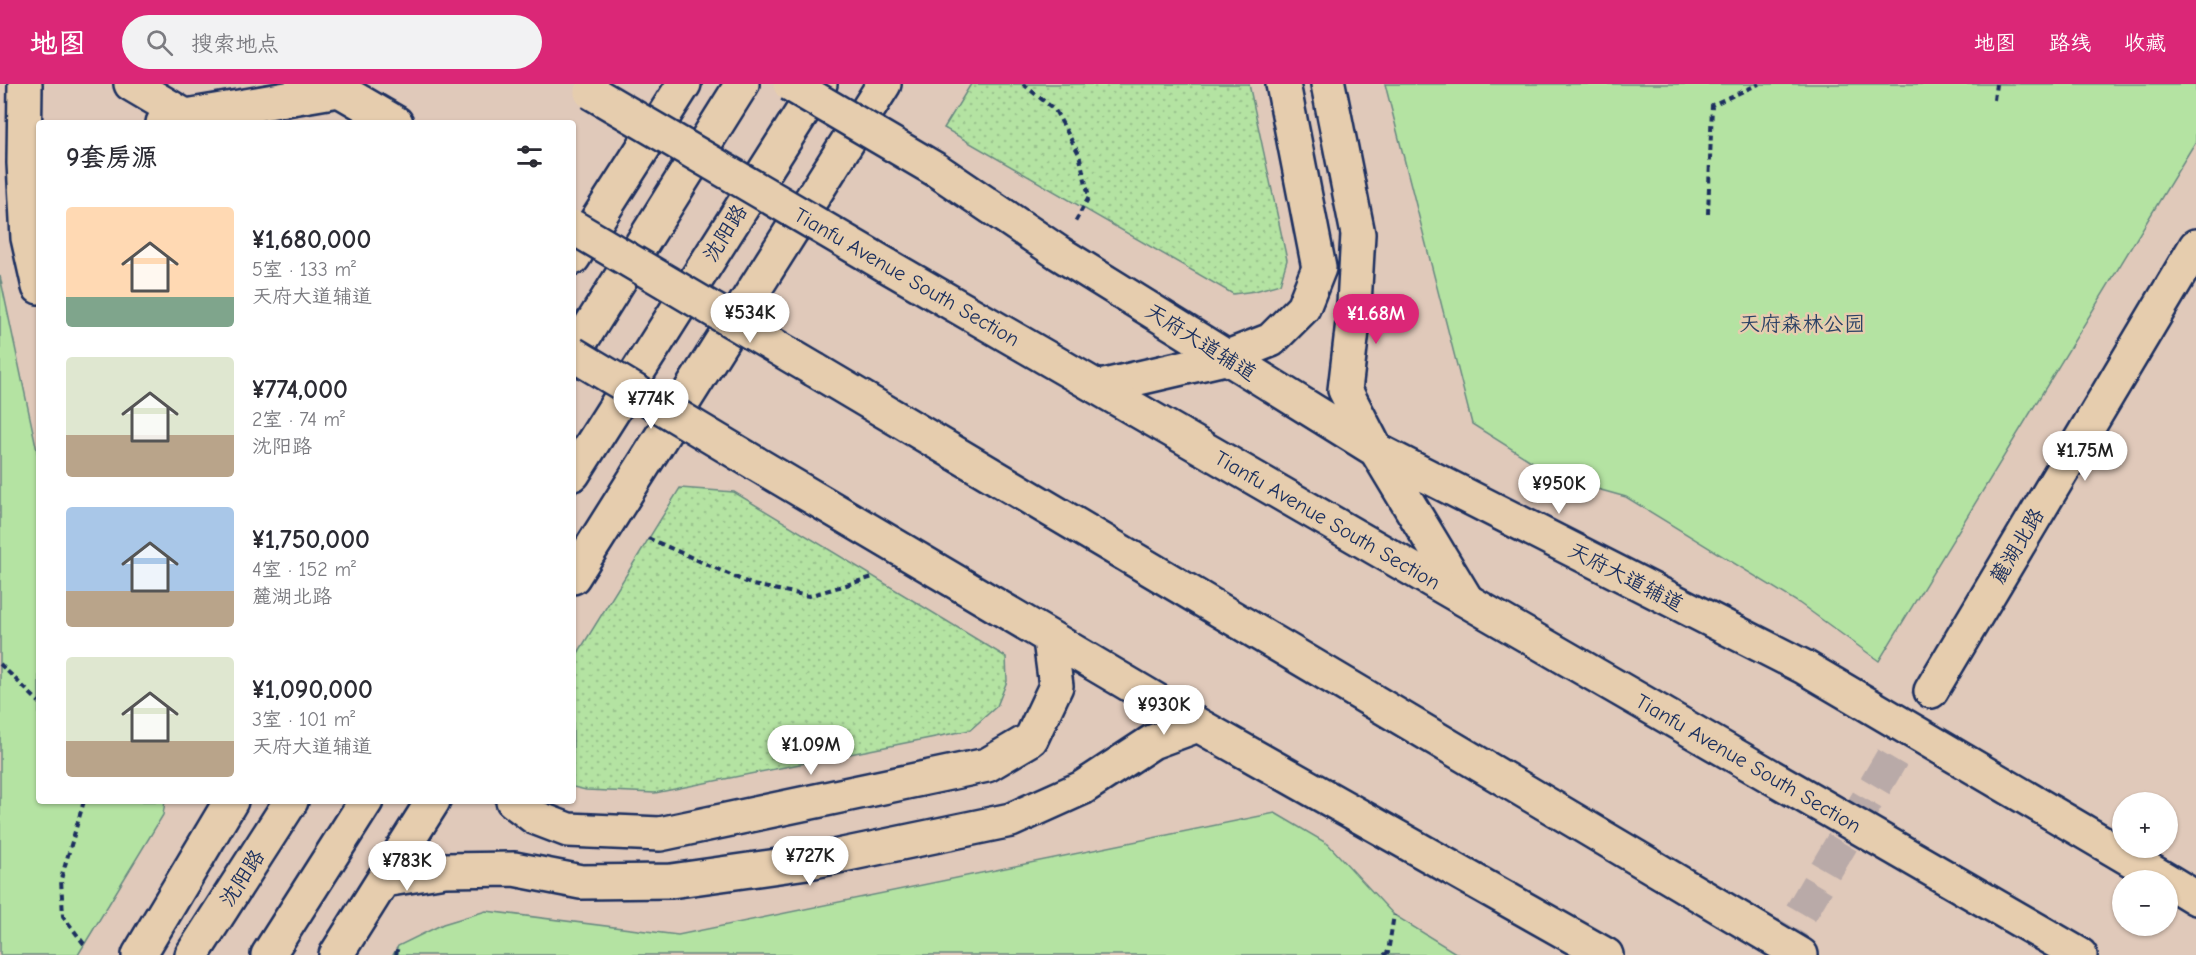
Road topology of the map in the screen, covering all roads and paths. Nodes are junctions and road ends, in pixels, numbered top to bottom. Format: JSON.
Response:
{"nodes":[{"id":1,"x":25,"y":84,"type":"edge"},
{"id":2,"x":131,"y":84,"type":"edge"},
{"id":3,"x":684,"y":84,"type":"edge"},
{"id":4,"x":742,"y":84,"type":"edge"},
{"id":5,"x":790,"y":84,"type":"edge"},
{"id":6,"x":820,"y":84,"type":"edge"},
{"id":7,"x":884,"y":84,"type":"edge"},
{"id":8,"x":1023,"y":84,"type":"edge"},
{"id":9,"x":1283,"y":84,"type":"edge"},
{"id":10,"x":1328,"y":84,"type":"edge"},
{"id":11,"x":1759,"y":84,"type":"edge"},
{"id":12,"x":1996,"y":84,"type":"edge"},
{"id":13,"x":334,"y":87,"type":"edge"},
{"id":14,"x":584,"y":88,"type":"edge"},
{"id":15,"x":1994,"y":100,"type":"dead end"},
{"id":16,"x":181,"y":120,"type":"edge"},
{"id":17,"x":186,"y":120,"type":"edge"},
{"id":18,"x":391,"y":120,"type":"edge"},
{"id":19,"x":1089,"y":197,"type":"dead end"},
{"id":20,"x":1708,"y":214,"type":"dead end"},
{"id":21,"x":576,"y":229,"type":"edge"},
{"id":22,"x":2196,"y":246,"type":"edge"},
{"id":23,"x":576,"y":253,"type":"edge"},
{"id":24,"x":36,"y":274,"type":"edge"},
{"id":25,"x":576,"y":349,"type":"edge"},
{"id":26,"x":576,"y":356,"type":"edge"},
{"id":27,"x":1225,"y":358,"type":"junction"},
{"id":28,"x":1100,"y":387,"type":"junction"},
{"id":29,"x":1376,"y":450,"type":"junction"},
{"id":30,"x":576,"y":469,"type":"edge"},
{"id":31,"x":648,"y":538,"type":"dead end"},
{"id":32,"x":576,"y":573,"type":"edge"},
{"id":33,"x":873,"y":577,"type":"dead end"},
{"id":34,"x":1466,"y":599,"type":"junction"},
{"id":35,"x":1050,"y":640,"type":"junction"},
{"id":36,"x":0,"y":664,"type":"edge"},
{"id":37,"x":1931,"y":691,"type":"tunnel mouth"},
{"id":38,"x":36,"y":699,"type":"edge"},
{"id":39,"x":1198,"y":726,"type":"junction"},
{"id":40,"x":83,"y":804,"type":"edge"},
{"id":41,"x":289,"y":804,"type":"edge"},
{"id":42,"x":364,"y":804,"type":"edge"},
{"id":43,"x":431,"y":804,"type":"edge"},
{"id":44,"x":517,"y":804,"type":"edge"},
{"id":45,"x":222,"y":807,"type":"edge"},
{"id":46,"x":2148,"y":870,"type":"edge"},
{"id":47,"x":384,"y":880,"type":"junction"},
{"id":48,"x":2178,"y":887,"type":"edge"},
{"id":49,"x":2196,"y":898,"type":"edge"},
{"id":50,"x":1394,"y":915,"type":"dead end"},
{"id":51,"x":84,"y":944,"type":"dead end"},
{"id":52,"x":398,"y":946,"type":"dead end"},
{"id":53,"x":139,"y":955,"type":"edge"},
{"id":54,"x":192,"y":955,"type":"edge"},
{"id":55,"x":268,"y":955,"type":"edge"},
{"id":56,"x":336,"y":955,"type":"edge"},
{"id":57,"x":396,"y":955,"type":"edge"},
{"id":58,"x":1384,"y":955,"type":"edge"},
{"id":59,"x":1606,"y":955,"type":"edge"},
{"id":60,"x":1801,"y":955,"type":"edge"},
{"id":61,"x":2080,"y":955,"type":"edge"}],
"edges":[{"from":1,"to":24,"type":"main road"},
{"from":2,"to":16,"type":"main road"},
{"from":3,"to":23,"type":"main road"},
{"from":4,"to":25,"type":"main road"},
{"from":5,"to":27,"type":"main road","name":"天府大道辅道","bridge":true},
{"from":6,"to":30,"type":"main road","name":"沈阳路"},
{"from":7,"to":32,"type":"main road"},
{"from":8,"to":19,"type":"path"},
{"from":9,"to":27,"type":"main road"},
{"from":10,"to":29,"type":"main road"},
{"from":11,"to":20,"type":"path"},
{"from":12,"to":15,"type":"path"},
{"from":13,"to":17,"type":"main road"},
{"from":13,"to":18,"type":"main road"},
{"from":14,"to":28,"type":"main road","name":"Tianfu Avenue South Section","bridge":true},
{"from":21,"to":60,"type":"main road","bridge":true},
{"from":22,"to":37,"type":"main road","name":"麓湖北路"},
{"from":26,"to":35,"type":"main road","bridge":true},
{"from":27,"to":28,"type":"main road"},
{"from":27,"to":29,"type":"main road","name":"天府大道辅道"},
{"from":28,"to":34,"type":"main road","name":"Tianfu Avenue South Section"},
{"from":29,"to":34,"type":"main road"},
{"from":29,"to":46,"type":"main road","name":"天府大道辅道"},
{"from":31,"to":33,"type":"path"},
{"from":34,"to":61,"type":"main road","name":"Tianfu Avenue South Section"},
{"from":35,"to":39,"type":"main road"},
{"from":35,"to":44,"type":"main road"},
{"from":36,"to":38,"type":"path"},
{"from":39,"to":47,"type":"main road"},
{"from":39,"to":59,"type":"main road"},
{"from":40,"to":51,"type":"path"},
{"from":41,"to":54,"type":"main road","name":"沈阳路"},
{"from":42,"to":55,"type":"main road"},
{"from":43,"to":47,"type":"main road"},
{"from":45,"to":53,"type":"main road"},
{"from":47,"to":56,"type":"main road"},
{"from":48,"to":49,"type":"main road","name":"天府大道辅道"},
{"from":50,"to":58,"type":"path"},
{"from":52,"to":57,"type":"path"}]}
